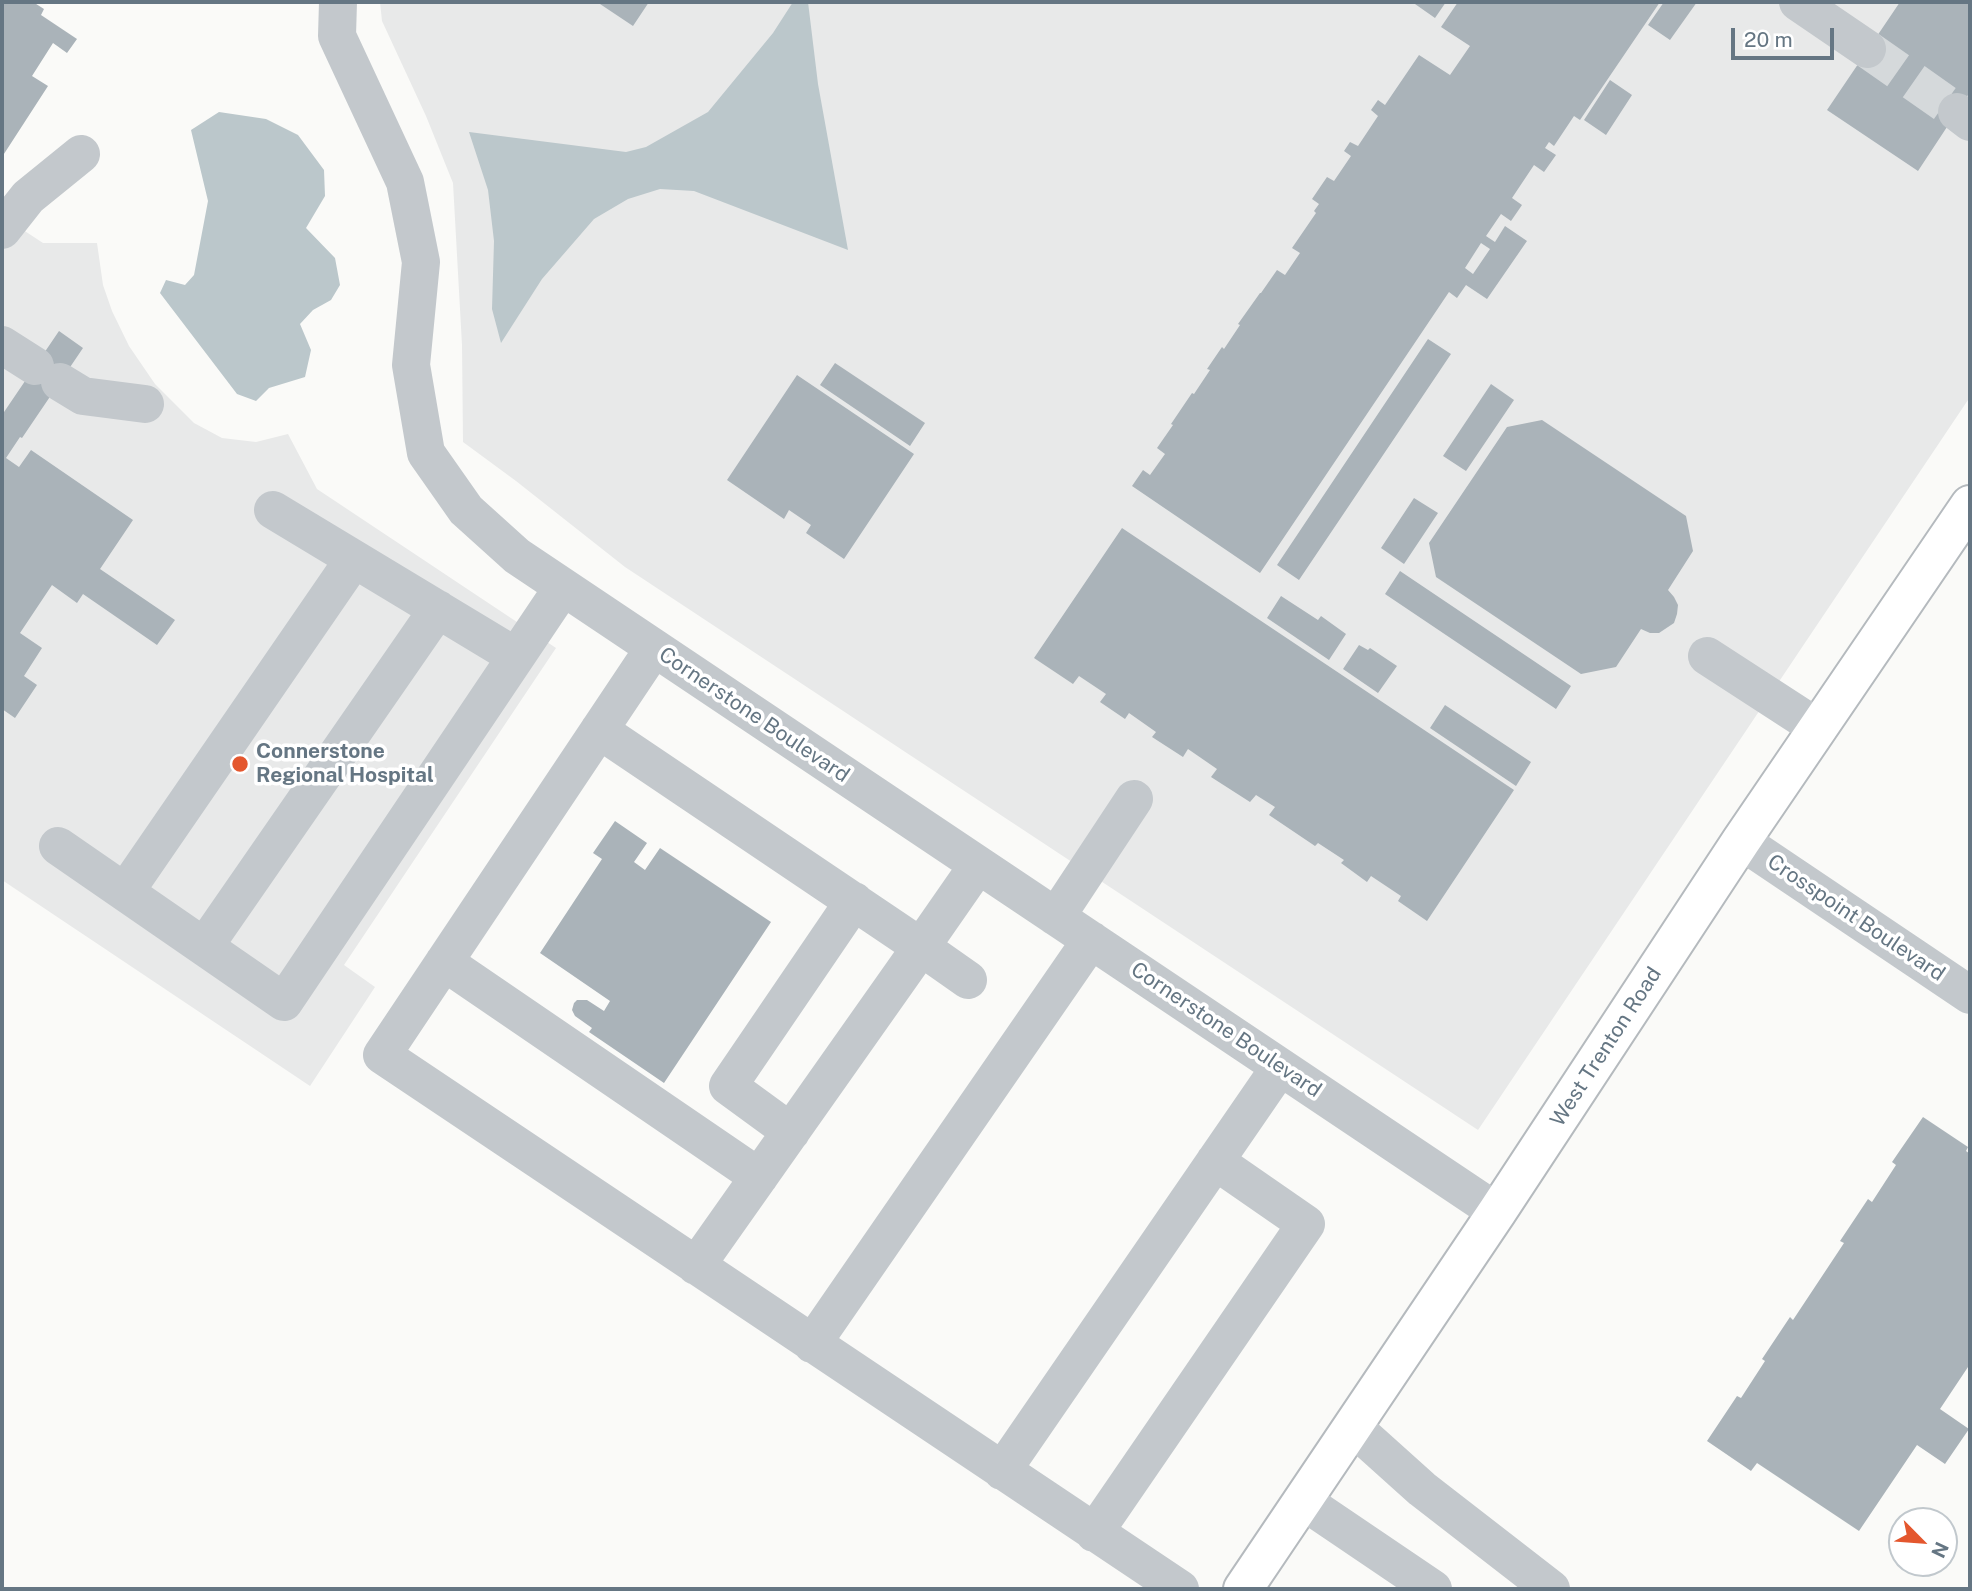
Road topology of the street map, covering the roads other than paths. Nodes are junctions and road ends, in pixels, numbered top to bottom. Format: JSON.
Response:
{"nodes":[{"id":1,"x":338,"y":2,"type":"edge"},
{"id":2,"x":1798,"y":2,"type":"edge"},
{"id":3,"x":1867,"y":50,"type":"tunnel mouth"},
{"id":4,"x":81,"y":154,"type":"dead end"},
{"id":5,"x":2,"y":230,"type":"edge"},
{"id":6,"x":2,"y":345,"type":"edge"},
{"id":7,"x":145,"y":404,"type":"dead end"},
{"id":8,"x":1970,"y":505,"type":"edge"},
{"id":9,"x":273,"y":510,"type":"dead end"},
{"id":10,"x":354,"y":559,"type":"junction"},
{"id":11,"x":563,"y":587,"type":"junction"},
{"id":12,"x":438,"y":609,"type":"junction"},
{"id":13,"x":654,"y":648,"type":"junction"},
{"id":14,"x":515,"y":656,"type":"junction"},
{"id":15,"x":1707,"y":656,"type":"dead end"},
{"id":16,"x":1818,"y":728,"type":"junction"},
{"id":17,"x":599,"y":730,"type":"junction"},
{"id":18,"x":1134,"y":799,"type":"dead end"},
{"id":19,"x":1741,"y":841,"type":"junction"},
{"id":20,"x":58,"y":846,"type":"dead end"},
{"id":21,"x":978,"y":865,"type":"junction"},
{"id":22,"x":125,"y":892,"type":"junction"},
{"id":23,"x":854,"y":901,"type":"junction"},
{"id":24,"x":1056,"y":917,"type":"junction"},
{"id":25,"x":1091,"y":940,"type":"junction"},
{"id":26,"x":204,"y":947,"type":"junction"},
{"id":27,"x":921,"y":947,"type":"junction"},
{"id":28,"x":444,"y":962,"type":"junction"},
{"id":29,"x":968,"y":980,"type":"dead end"},
{"id":30,"x":1970,"y":994,"type":"edge"},
{"id":31,"x":1280,"y":1067,"type":"junction"},
{"id":32,"x":791,"y":1132,"type":"junction"},
{"id":33,"x":1215,"y":1161,"type":"junction"},
{"id":34,"x":759,"y":1177,"type":"junction"},
{"id":35,"x":1497,"y":1212,"type":"junction"},
{"id":36,"x":696,"y":1266,"type":"junction"},
{"id":37,"x":812,"y":1343,"type":"junction"},
{"id":38,"x":1353,"y":1427,"type":"junction"},
{"id":39,"x":1002,"y":1471,"type":"junction"},
{"id":40,"x":1303,"y":1501,"type":"junction"},
{"id":41,"x":1094,"y":1533,"type":"junction"},
{"id":42,"x":1180,"y":1589,"type":"edge"},
{"id":43,"x":1243,"y":1589,"type":"edge"},
{"id":44,"x":1433,"y":1589,"type":"edge"},
{"id":45,"x":1551,"y":1589,"type":"edge"}],
"edges":[{"from":1,"to":11,"type":"street","name":"Cornerstone Boulevard"},
{"from":2,"to":3,"type":"street"},
{"from":4,"to":5,"type":"street"},
{"from":6,"to":7,"type":"street"},
{"from":8,"to":16,"type":"main road","name":"West Trenton Road"},
{"from":9,"to":10,"type":"street"},
{"from":10,"to":12,"type":"street"},
{"from":10,"to":22,"type":"street"},
{"from":11,"to":13,"type":"street","name":"Cornerstone Boulevard"},
{"from":11,"to":14,"type":"street"},
{"from":12,"to":14,"type":"street"},
{"from":12,"to":26,"type":"street"},
{"from":13,"to":17,"type":"street"},
{"from":13,"to":21,"type":"street","name":"Cornerstone Boulevard"},
{"from":14,"to":26,"type":"street"},
{"from":15,"to":16,"type":"street"},
{"from":16,"to":19,"type":"main road","name":"West Trenton Road"},
{"from":17,"to":23,"type":"street"},
{"from":17,"to":28,"type":"street"},
{"from":18,"to":24,"type":"street"},
{"from":19,"to":30,"type":"street","name":"Crosspoint Boulevard"},
{"from":19,"to":35,"type":"main road","name":"West Trenton Road"},
{"from":20,"to":22,"type":"street"},
{"from":21,"to":24,"type":"street","name":"Cornerstone Boulevard"},
{"from":21,"to":27,"type":"street"},
{"from":22,"to":26,"type":"street"},
{"from":23,"to":27,"type":"street"},
{"from":23,"to":32,"type":"street"},
{"from":24,"to":25,"type":"street","name":"Cornerstone Boulevard"},
{"from":25,"to":31,"type":"street","name":"Cornerstone Boulevard"},
{"from":25,"to":37,"type":"street"},
{"from":27,"to":29,"type":"street"},
{"from":27,"to":32,"type":"street"},
{"from":28,"to":34,"type":"street"},
{"from":28,"to":36,"type":"street"},
{"from":31,"to":33,"type":"street"},
{"from":31,"to":35,"type":"street","name":"Cornerstone Boulevard"},
{"from":32,"to":34,"type":"street"},
{"from":33,"to":39,"type":"street"},
{"from":33,"to":41,"type":"street"},
{"from":34,"to":36,"type":"street"},
{"from":35,"to":38,"type":"main road","name":"West Trenton Road"},
{"from":36,"to":37,"type":"street"},
{"from":37,"to":39,"type":"street"},
{"from":38,"to":40,"type":"main road","name":"West Trenton Road"},
{"from":38,"to":45,"type":"street"},
{"from":39,"to":41,"type":"street"},
{"from":40,"to":43,"type":"main road","name":"West Trenton Road"},
{"from":40,"to":44,"type":"street"},
{"from":41,"to":42,"type":"street"}]}
